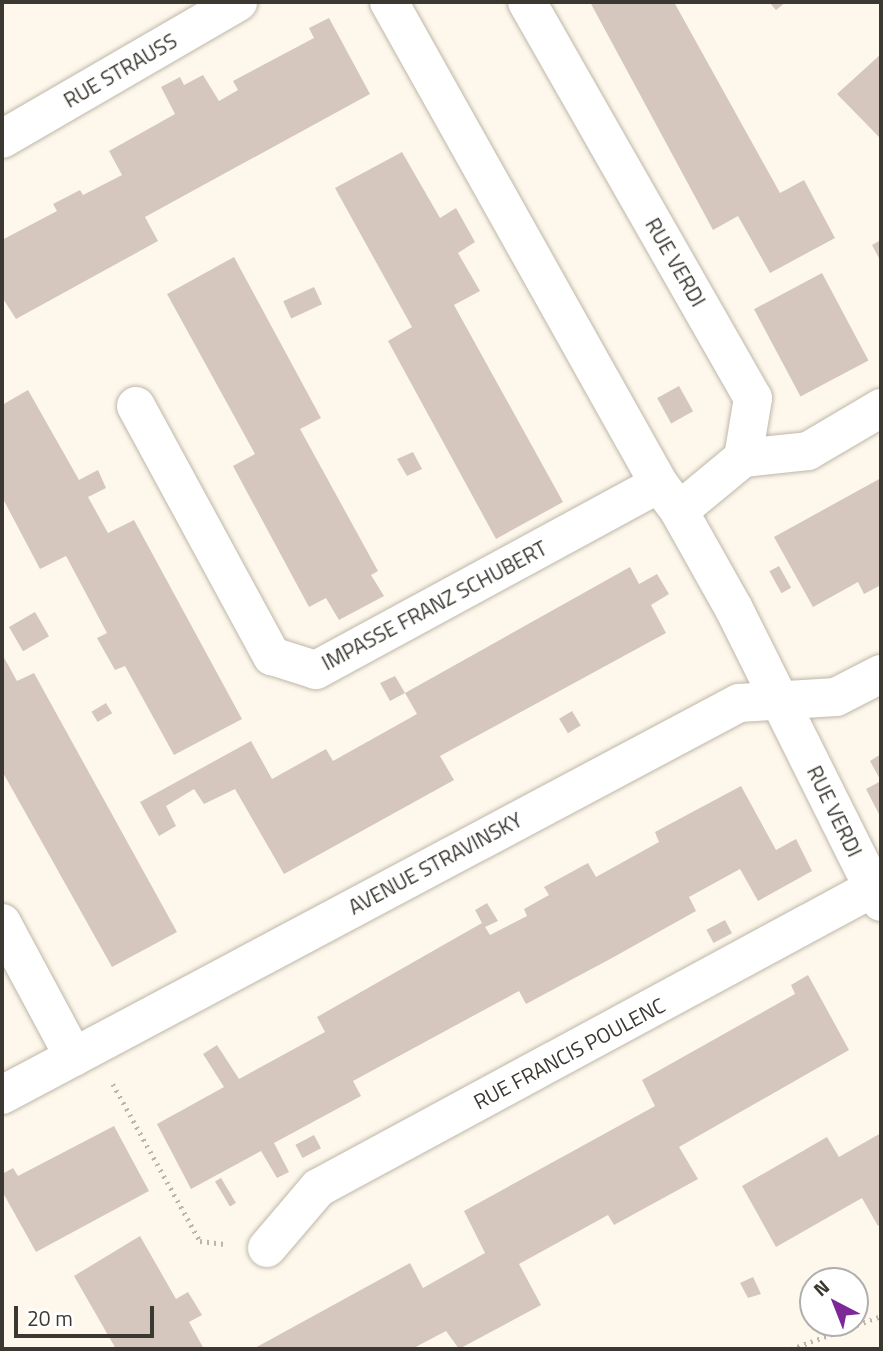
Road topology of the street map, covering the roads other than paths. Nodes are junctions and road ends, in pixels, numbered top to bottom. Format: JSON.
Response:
{"nodes":[{"id":1,"x":238,"y":2,"type":"edge"},
{"id":2,"x":389,"y":2,"type":"edge"},
{"id":3,"x":527,"y":2,"type":"edge"},
{"id":4,"x":2,"y":139,"type":"edge"},
{"id":5,"x":136,"y":406,"type":"dead end"},
{"id":6,"x":881,"y":408,"type":"edge"},
{"id":7,"x":743,"y":458,"type":"junction"},
{"id":8,"x":669,"y":497,"type":"junction"},
{"id":9,"x":881,"y":674,"type":"edge"},
{"id":10,"x":781,"y":699,"type":"junction"},
{"id":11,"x":877,"y":895,"type":"edge"},
{"id":12,"x":2,"y":923,"type":"edge"},
{"id":13,"x":84,"y":1051,"type":"junction"},
{"id":14,"x":2,"y":1095,"type":"edge"},
{"id":15,"x":267,"y":1248,"type":"road end"}],
"edges":[{"from":1,"to":4,"type":"street","name":"RUE STRAUSS"},
{"from":2,"to":8,"type":"street","name":"RUE VERDI"},
{"from":3,"to":7,"type":"street","name":"RUE VERDI"},
{"from":5,"to":8,"type":"street","name":"IMPASSE FRANZ SCHUBERT"},
{"from":6,"to":7,"type":"street"},
{"from":7,"to":8,"type":"street"},
{"from":8,"to":10,"type":"street","name":"RUE VERDI"},
{"from":9,"to":10,"type":"street","name":"AVENUE STRAVINSKY"},
{"from":10,"to":11,"type":"street","name":"RUE VERDI"},
{"from":10,"to":13,"type":"street","name":"AVENUE STRAVINSKY"},
{"from":11,"to":15,"type":"street","name":"RUE FRANCIS POULENC"},
{"from":12,"to":13,"type":"street"},
{"from":13,"to":14,"type":"street","name":"AVENUE STRAVINSKY"}]}
